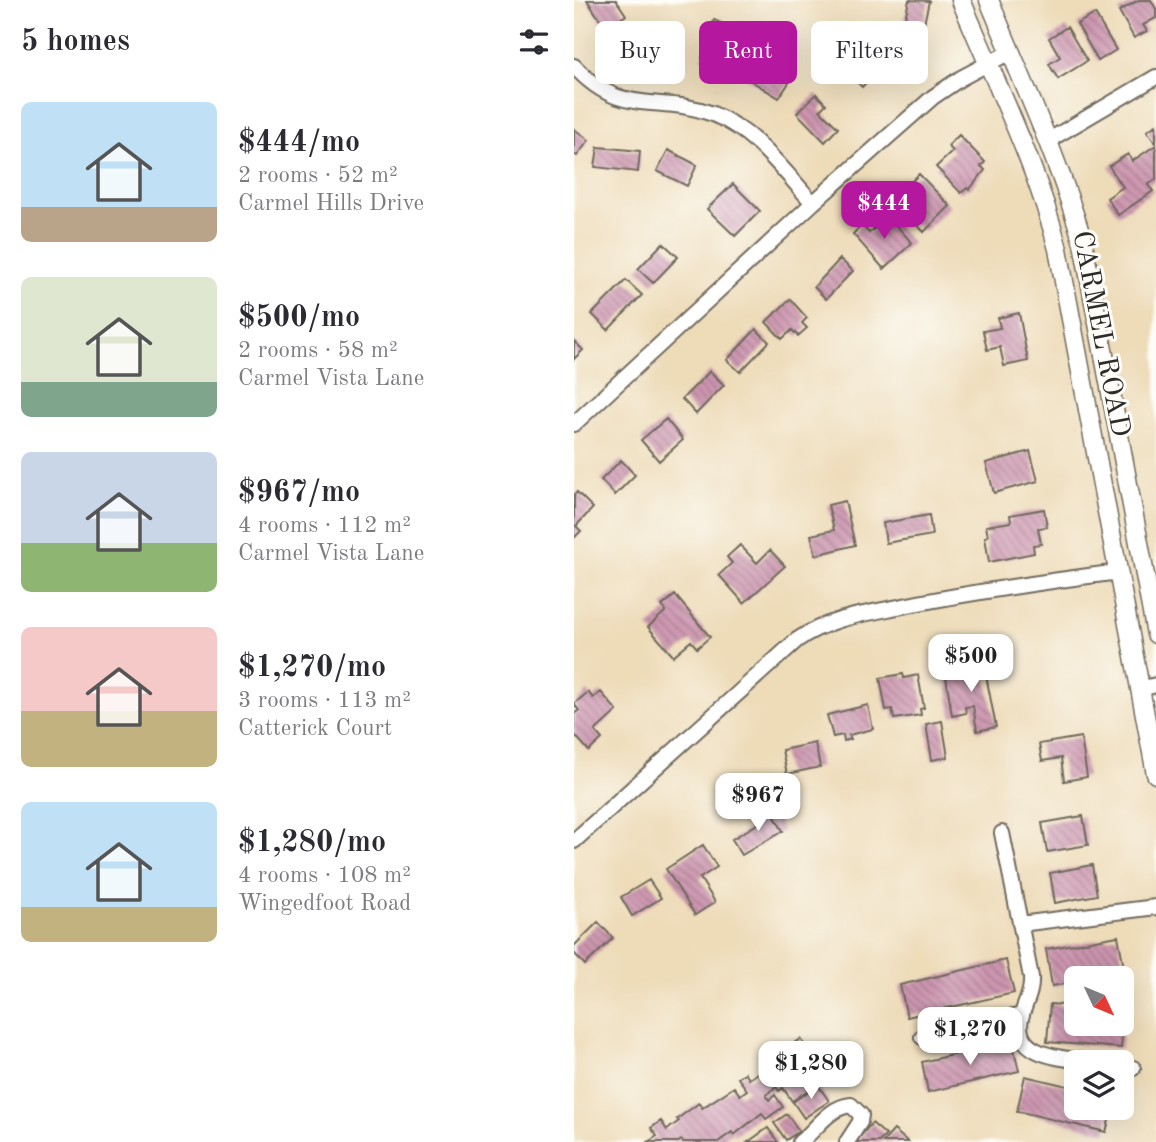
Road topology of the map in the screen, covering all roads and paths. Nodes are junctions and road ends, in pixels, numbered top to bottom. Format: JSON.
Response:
{"nodes":[{"id":1,"x":961,"y":0,"type":"edge"},
{"id":2,"x":989,"y":0,"type":"edge"},
{"id":3,"x":1010,"y":52,"type":"junction"},
{"id":4,"x":988,"y":64,"type":"junction"},
{"id":5,"x":574,"y":66,"type":"edge"},
{"id":6,"x":1156,"y":77,"type":"edge"},
{"id":7,"x":1049,"y":140,"type":"junction"},
{"id":8,"x":813,"y":203,"type":"junction"},
{"id":9,"x":574,"y":424,"type":"edge"},
{"id":10,"x":1119,"y":572,"type":"junction"},
{"id":11,"x":1156,"y":634,"type":"edge"},
{"id":12,"x":1148,"y":687,"type":"edge"},
{"id":13,"x":1156,"y":774,"type":"edge"},
{"id":14,"x":1002,"y":833,"type":"dead end"},
{"id":15,"x":574,"y":841,"type":"edge"},
{"id":16,"x":1156,"y":907,"type":"edge"},
{"id":17,"x":1020,"y":924,"type":"junction"},
{"id":18,"x":1021,"y":1015,"type":"junction"},
{"id":19,"x":922,"y":1037,"type":"dead end"},
{"id":20,"x":1064,"y":1057,"type":"edge"},
{"id":21,"x":800,"y":1142,"type":"edge"},
{"id":22,"x":846,"y":1142,"type":"edge"}],
"edges":[{"from":1,"to":4,"type":"main road","name":"CARMEL ROAD"},
{"from":2,"to":3,"type":"main road","name":"CARMEL ROAD"},
{"from":3,"to":4,"type":"street"},
{"from":3,"to":7,"type":"main road","name":"CARMEL ROAD"},
{"from":4,"to":8,"type":"street"},
{"from":4,"to":10,"type":"main road","name":"CARMEL ROAD"},
{"from":5,"to":8,"type":"street"},
{"from":6,"to":7,"type":"street"},
{"from":7,"to":11,"type":"main road","name":"CARMEL ROAD"},
{"from":8,"to":9,"type":"street"},
{"from":10,"to":12,"type":"main road","name":"CARMEL ROAD"},
{"from":10,"to":15,"type":"street"},
{"from":12,"to":13,"type":"main road","name":"CARMEL ROAD"},
{"from":14,"to":17,"type":"street"},
{"from":16,"to":17,"type":"street"},
{"from":17,"to":18,"type":"street"},
{"from":18,"to":19,"type":"street"},
{"from":18,"to":20,"type":"street"},
{"from":21,"to":22,"type":"street"}]}
